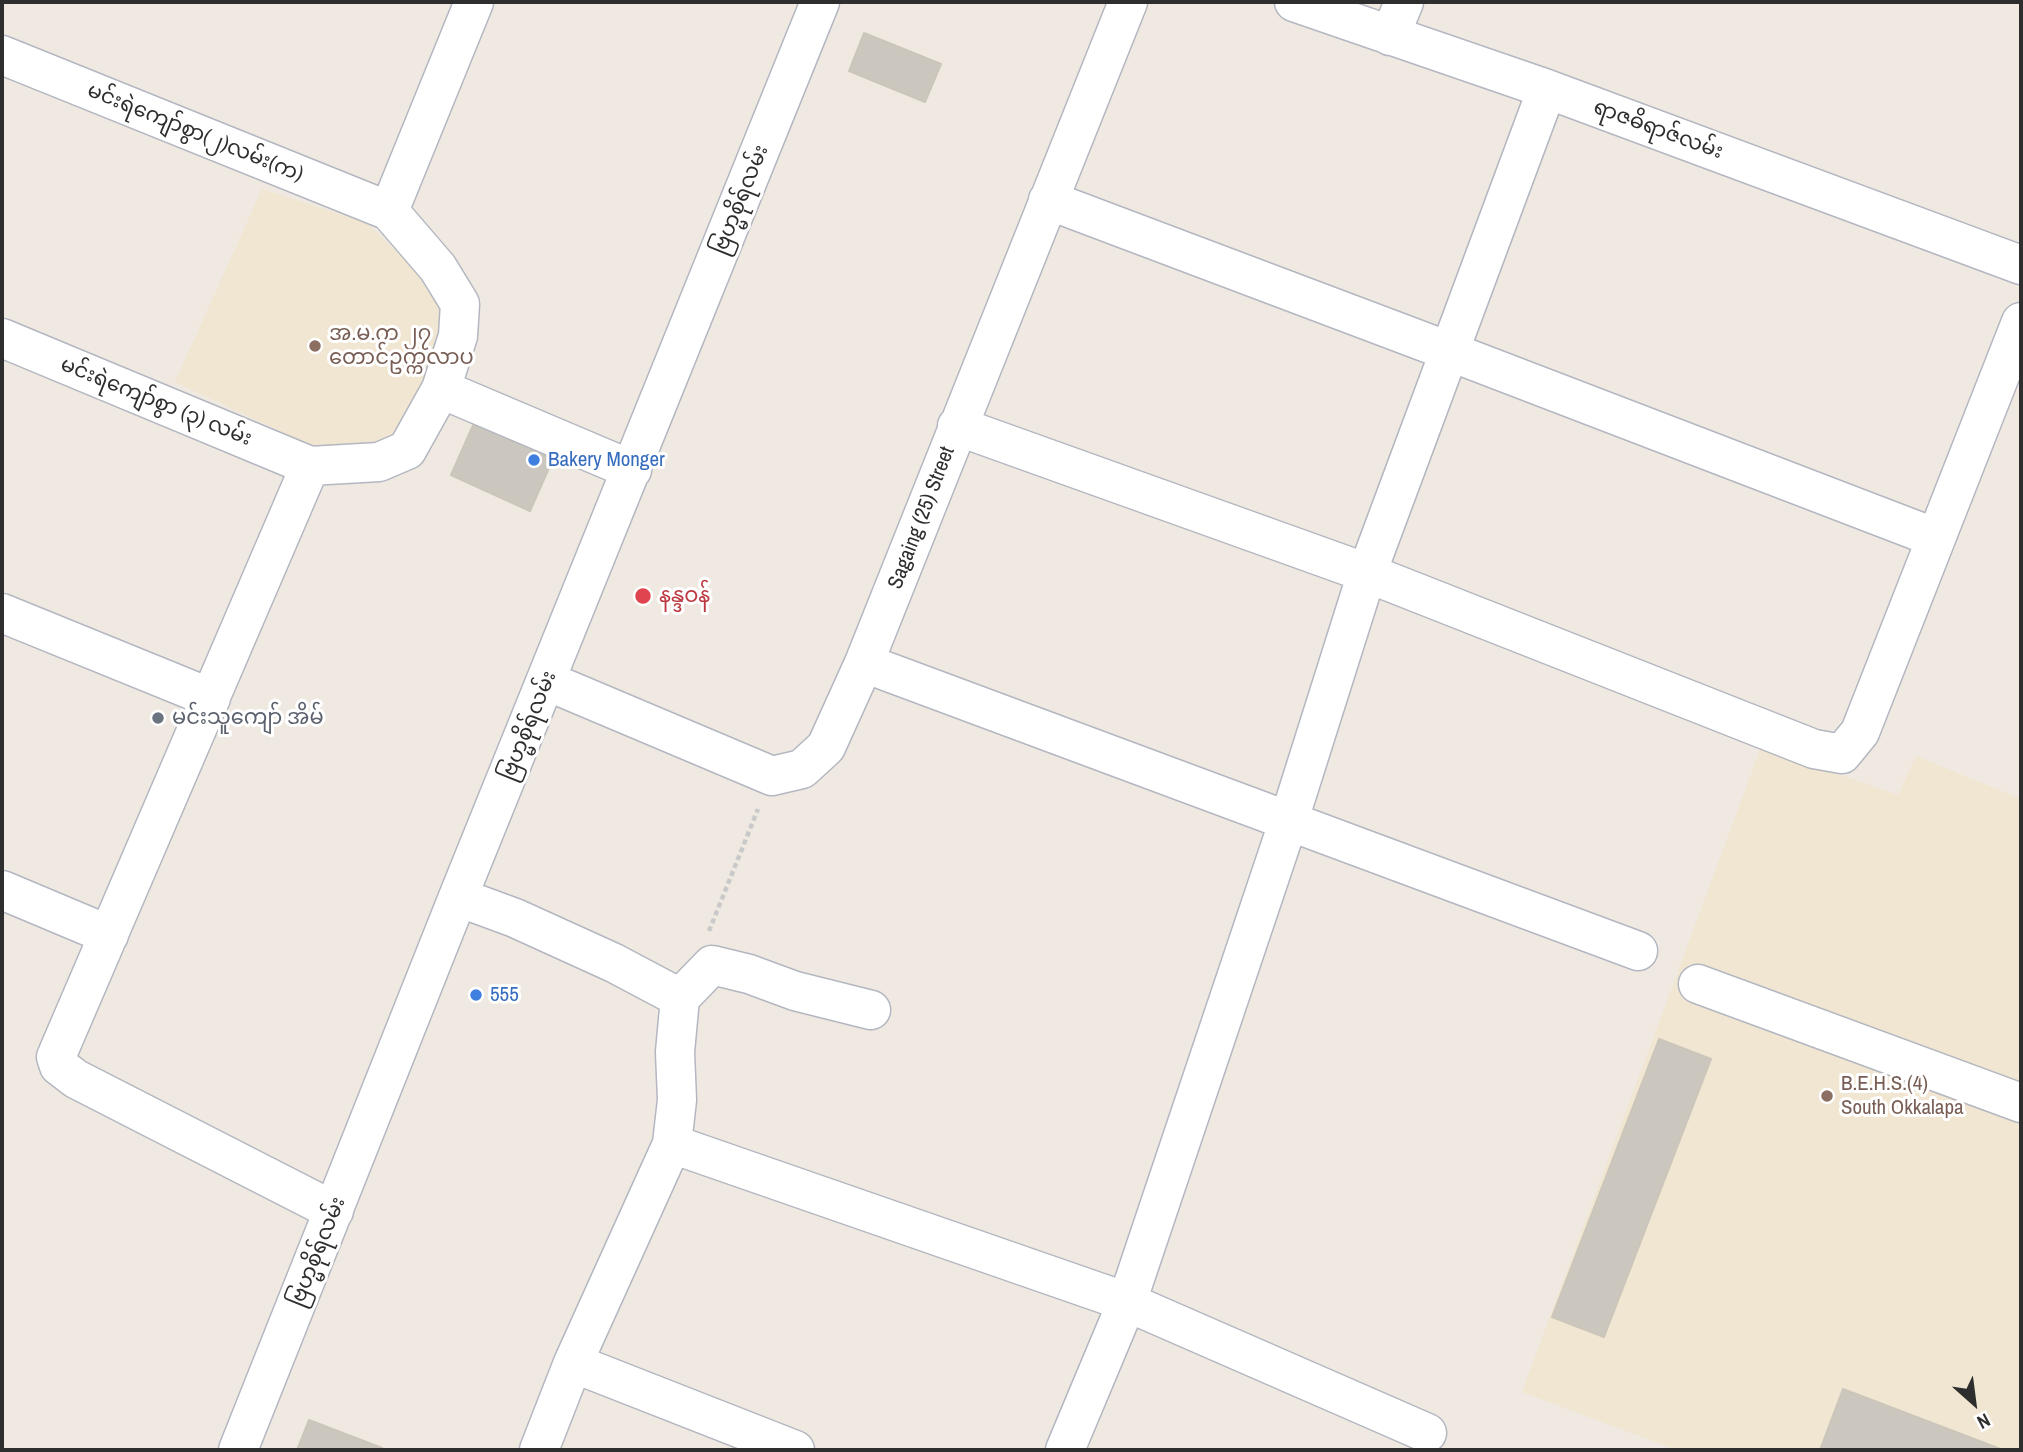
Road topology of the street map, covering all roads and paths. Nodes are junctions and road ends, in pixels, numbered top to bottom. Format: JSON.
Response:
{"nodes":[{"id":1,"x":474,"y":2,"type":"edge"},
{"id":2,"x":820,"y":2,"type":"edge"},
{"id":3,"x":1128,"y":2,"type":"edge"},
{"id":4,"x":1294,"y":2,"type":"edge"},
{"id":5,"x":1404,"y":2,"type":"edge"},
{"id":6,"x":1390,"y":36,"type":"junction"},
{"id":7,"x":2,"y":55,"type":"edge"},
{"id":8,"x":1547,"y":89,"type":"junction"},
{"id":9,"x":1048,"y":201,"type":"junction"},
{"id":10,"x":389,"y":211,"type":"junction"},
{"id":11,"x":2021,"y":265,"type":"edge"},
{"id":12,"x":2021,"y":322,"type":"edge"},
{"id":13,"x":2,"y":338,"type":"edge"},
{"id":14,"x":1451,"y":352,"type":"junction"},
{"id":15,"x":441,"y":389,"type":"junction"},
{"id":16,"x":957,"y":426,"type":"junction"},
{"id":17,"x":310,"y":466,"type":"junction"},
{"id":18,"x":632,"y":470,"type":"junction"},
{"id":19,"x":1936,"y":538,"type":"junction"},
{"id":20,"x":1367,"y":573,"type":"junction"},
{"id":21,"x":2,"y":613,"type":"edge"},
{"id":22,"x":864,"y":663,"type":"junction"},
{"id":23,"x":547,"y":681,"type":"junction"},
{"id":24,"x":211,"y":698,"type":"junction"},
{"id":25,"x":772,"y":776,"type":"junction"},
{"id":26,"x":1288,"y":822,"type":"junction"},
{"id":27,"x":2,"y":890,"type":"edge"},
{"id":28,"x":458,"y":897,"type":"junction"},
{"id":29,"x":109,"y":935,"type":"junction"},
{"id":30,"x":1638,"y":951,"type":"dead end"},
{"id":31,"x":712,"y":965,"type":"junction"},
{"id":32,"x":1698,"y":984,"type":"dead end"},
{"id":33,"x":680,"y":998,"type":"junction"},
{"id":34,"x":871,"y":1010,"type":"dead end"},
{"id":35,"x":2021,"y":1103,"type":"edge"},
{"id":36,"x":672,"y":1144,"type":"junction"},
{"id":37,"x":334,"y":1211,"type":"junction"},
{"id":38,"x":1128,"y":1302,"type":"junction"},
{"id":39,"x":573,"y":1363,"type":"junction"},
{"id":40,"x":1427,"y":1433,"type":"dead end"},
{"id":41,"x":238,"y":1450,"type":"edge"},
{"id":42,"x":539,"y":1450,"type":"edge"},
{"id":43,"x":795,"y":1450,"type":"edge"},
{"id":44,"x":1065,"y":1450,"type":"edge"}],
"edges":[{"from":1,"to":10,"type":"street"},
{"from":2,"to":18,"type":"street","name":"ဗြဟ္မစိုရ်လမ်း"},
{"from":3,"to":9,"type":"street","name":"Sagaing (25) Street"},
{"from":4,"to":6,"type":"street","name":"ရာဇဓိရာဇ်လမ်း"},
{"from":5,"to":6,"type":"street"},
{"from":6,"to":8,"type":"street","name":"ရာဇဓိရာဇ်လမ်း"},
{"from":7,"to":10,"type":"street","name":"မင်းရဲကျော်စွာ(၂)လမ်း(က)"},
{"from":8,"to":11,"type":"street","name":"ရာဇဓိရာဇ်လမ်း"},
{"from":8,"to":14,"type":"street"},
{"from":9,"to":14,"type":"street"},
{"from":9,"to":16,"type":"street","name":"Sagaing (25) Street"},
{"from":10,"to":15,"type":"street"},
{"from":12,"to":19,"type":"street"},
{"from":13,"to":17,"type":"street","name":"မင်းရဲကျော်စွာ (၃) လမ်း"},
{"from":14,"to":19,"type":"street"},
{"from":14,"to":20,"type":"street"},
{"from":15,"to":17,"type":"street"},
{"from":15,"to":18,"type":"street"},
{"from":16,"to":20,"type":"street"},
{"from":16,"to":22,"type":"street","name":"Sagaing (25) Street"},
{"from":17,"to":24,"type":"street"},
{"from":18,"to":23,"type":"street","name":"ဗြဟ္မစိုရ်လမ်း"},
{"from":19,"to":20,"type":"street"},
{"from":20,"to":26,"type":"street"},
{"from":21,"to":24,"type":"street"},
{"from":22,"to":25,"type":"street","name":"Sagaing (25) Street"},
{"from":22,"to":26,"type":"street"},
{"from":23,"to":25,"type":"street"},
{"from":23,"to":28,"type":"street","name":"ဗြဟ္မစိုရ်လမ်း"},
{"from":24,"to":29,"type":"street"},
{"from":25,"to":31,"type":"path"},
{"from":26,"to":30,"type":"street"},
{"from":26,"to":38,"type":"street"},
{"from":27,"to":29,"type":"street"},
{"from":28,"to":33,"type":"street"},
{"from":28,"to":37,"type":"street","name":"ဗြဟ္မစိုရ်လမ်း"},
{"from":29,"to":37,"type":"street"},
{"from":31,"to":33,"type":"street"},
{"from":31,"to":34,"type":"street"},
{"from":32,"to":35,"type":"street"},
{"from":33,"to":36,"type":"street"},
{"from":36,"to":38,"type":"street"},
{"from":36,"to":39,"type":"street"},
{"from":37,"to":41,"type":"street","name":"ဗြဟ္မစိုရ်လမ်း"},
{"from":38,"to":40,"type":"street"},
{"from":38,"to":44,"type":"street"},
{"from":39,"to":42,"type":"street"},
{"from":39,"to":43,"type":"street"}]}
